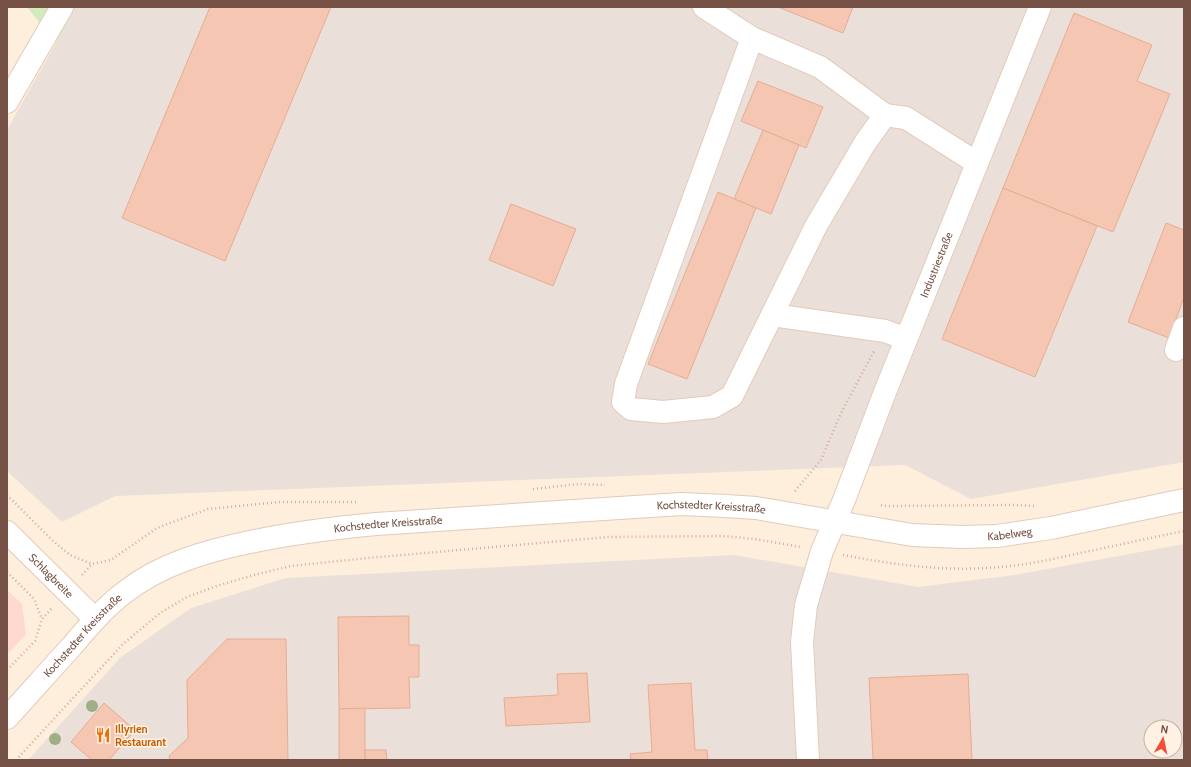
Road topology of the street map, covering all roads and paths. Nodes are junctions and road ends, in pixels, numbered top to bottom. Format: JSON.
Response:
{"nodes":[{"id":1,"x":62,"y":7,"type":"edge"},
{"id":2,"x":704,"y":7,"type":"edge"},
{"id":3,"x":1040,"y":7,"type":"edge"},
{"id":4,"x":752,"y":38,"type":"junction"},
{"id":5,"x":7,"y":102,"type":"edge"},
{"id":6,"x":885,"y":115,"type":"junction"},
{"id":7,"x":977,"y":163,"type":"junction"},
{"id":8,"x":772,"y":315,"type":"junction"},
{"id":9,"x":1184,"y":328,"type":"edge"},
{"id":10,"x":885,"y":331,"type":"junction"},
{"id":11,"x":906,"y":339,"type":"junction"},
{"id":12,"x":1176,"y":350,"type":"dead end"},
{"id":13,"x":795,"y":490,"type":"dead end"},
{"id":14,"x":7,"y":495,"type":"edge"},
{"id":15,"x":1184,"y":500,"type":"edge"},
{"id":16,"x":834,"y":522,"type":"junction"},
{"id":17,"x":1184,"y":531,"type":"edge"},
{"id":18,"x":7,"y":532,"type":"edge"},
{"id":19,"x":822,"y":551,"type":"junction"},
{"id":20,"x":92,"y":564,"type":"dead end"},
{"id":21,"x":7,"y":572,"type":"edge"},
{"id":22,"x":95,"y":619,"type":"junction"},
{"id":23,"x":7,"y":670,"type":"edge"},
{"id":24,"x":7,"y":718,"type":"edge"},
{"id":25,"x":16,"y":760,"type":"edge"},
{"id":26,"x":808,"y":760,"type":"edge"}],
"edges":[{"from":1,"to":5,"type":"street"},
{"from":2,"to":4,"type":"street"},
{"from":3,"to":7,"type":"street","name":"Industriestraße"},
{"from":4,"to":6,"type":"street"},
{"from":4,"to":8,"type":"street"},
{"from":6,"to":7,"type":"street"},
{"from":6,"to":8,"type":"street"},
{"from":7,"to":11,"type":"street","name":"Industriestraße"},
{"from":8,"to":10,"type":"street"},
{"from":9,"to":12,"type":"street"},
{"from":10,"to":11,"type":"street"},
{"from":10,"to":13,"type":"path"},
{"from":11,"to":16,"type":"street","name":"Industriestraße"},
{"from":14,"to":20,"type":"path"},
{"from":15,"to":16,"type":"street","name":"Kabelweg"},
{"from":16,"to":19,"type":"street","name":"Industriestraße"},
{"from":16,"to":22,"type":"street","name":"Kochstedter Kreisstraße"},
{"from":17,"to":19,"type":"path"},
{"from":18,"to":22,"type":"street","name":"Schlagbreite"},
{"from":19,"to":25,"type":"path"},
{"from":19,"to":26,"type":"street","name":"Industriestraße"},
{"from":21,"to":23,"type":"path"},
{"from":22,"to":24,"type":"street","name":"Kochstedter Kreisstraße"}]}
